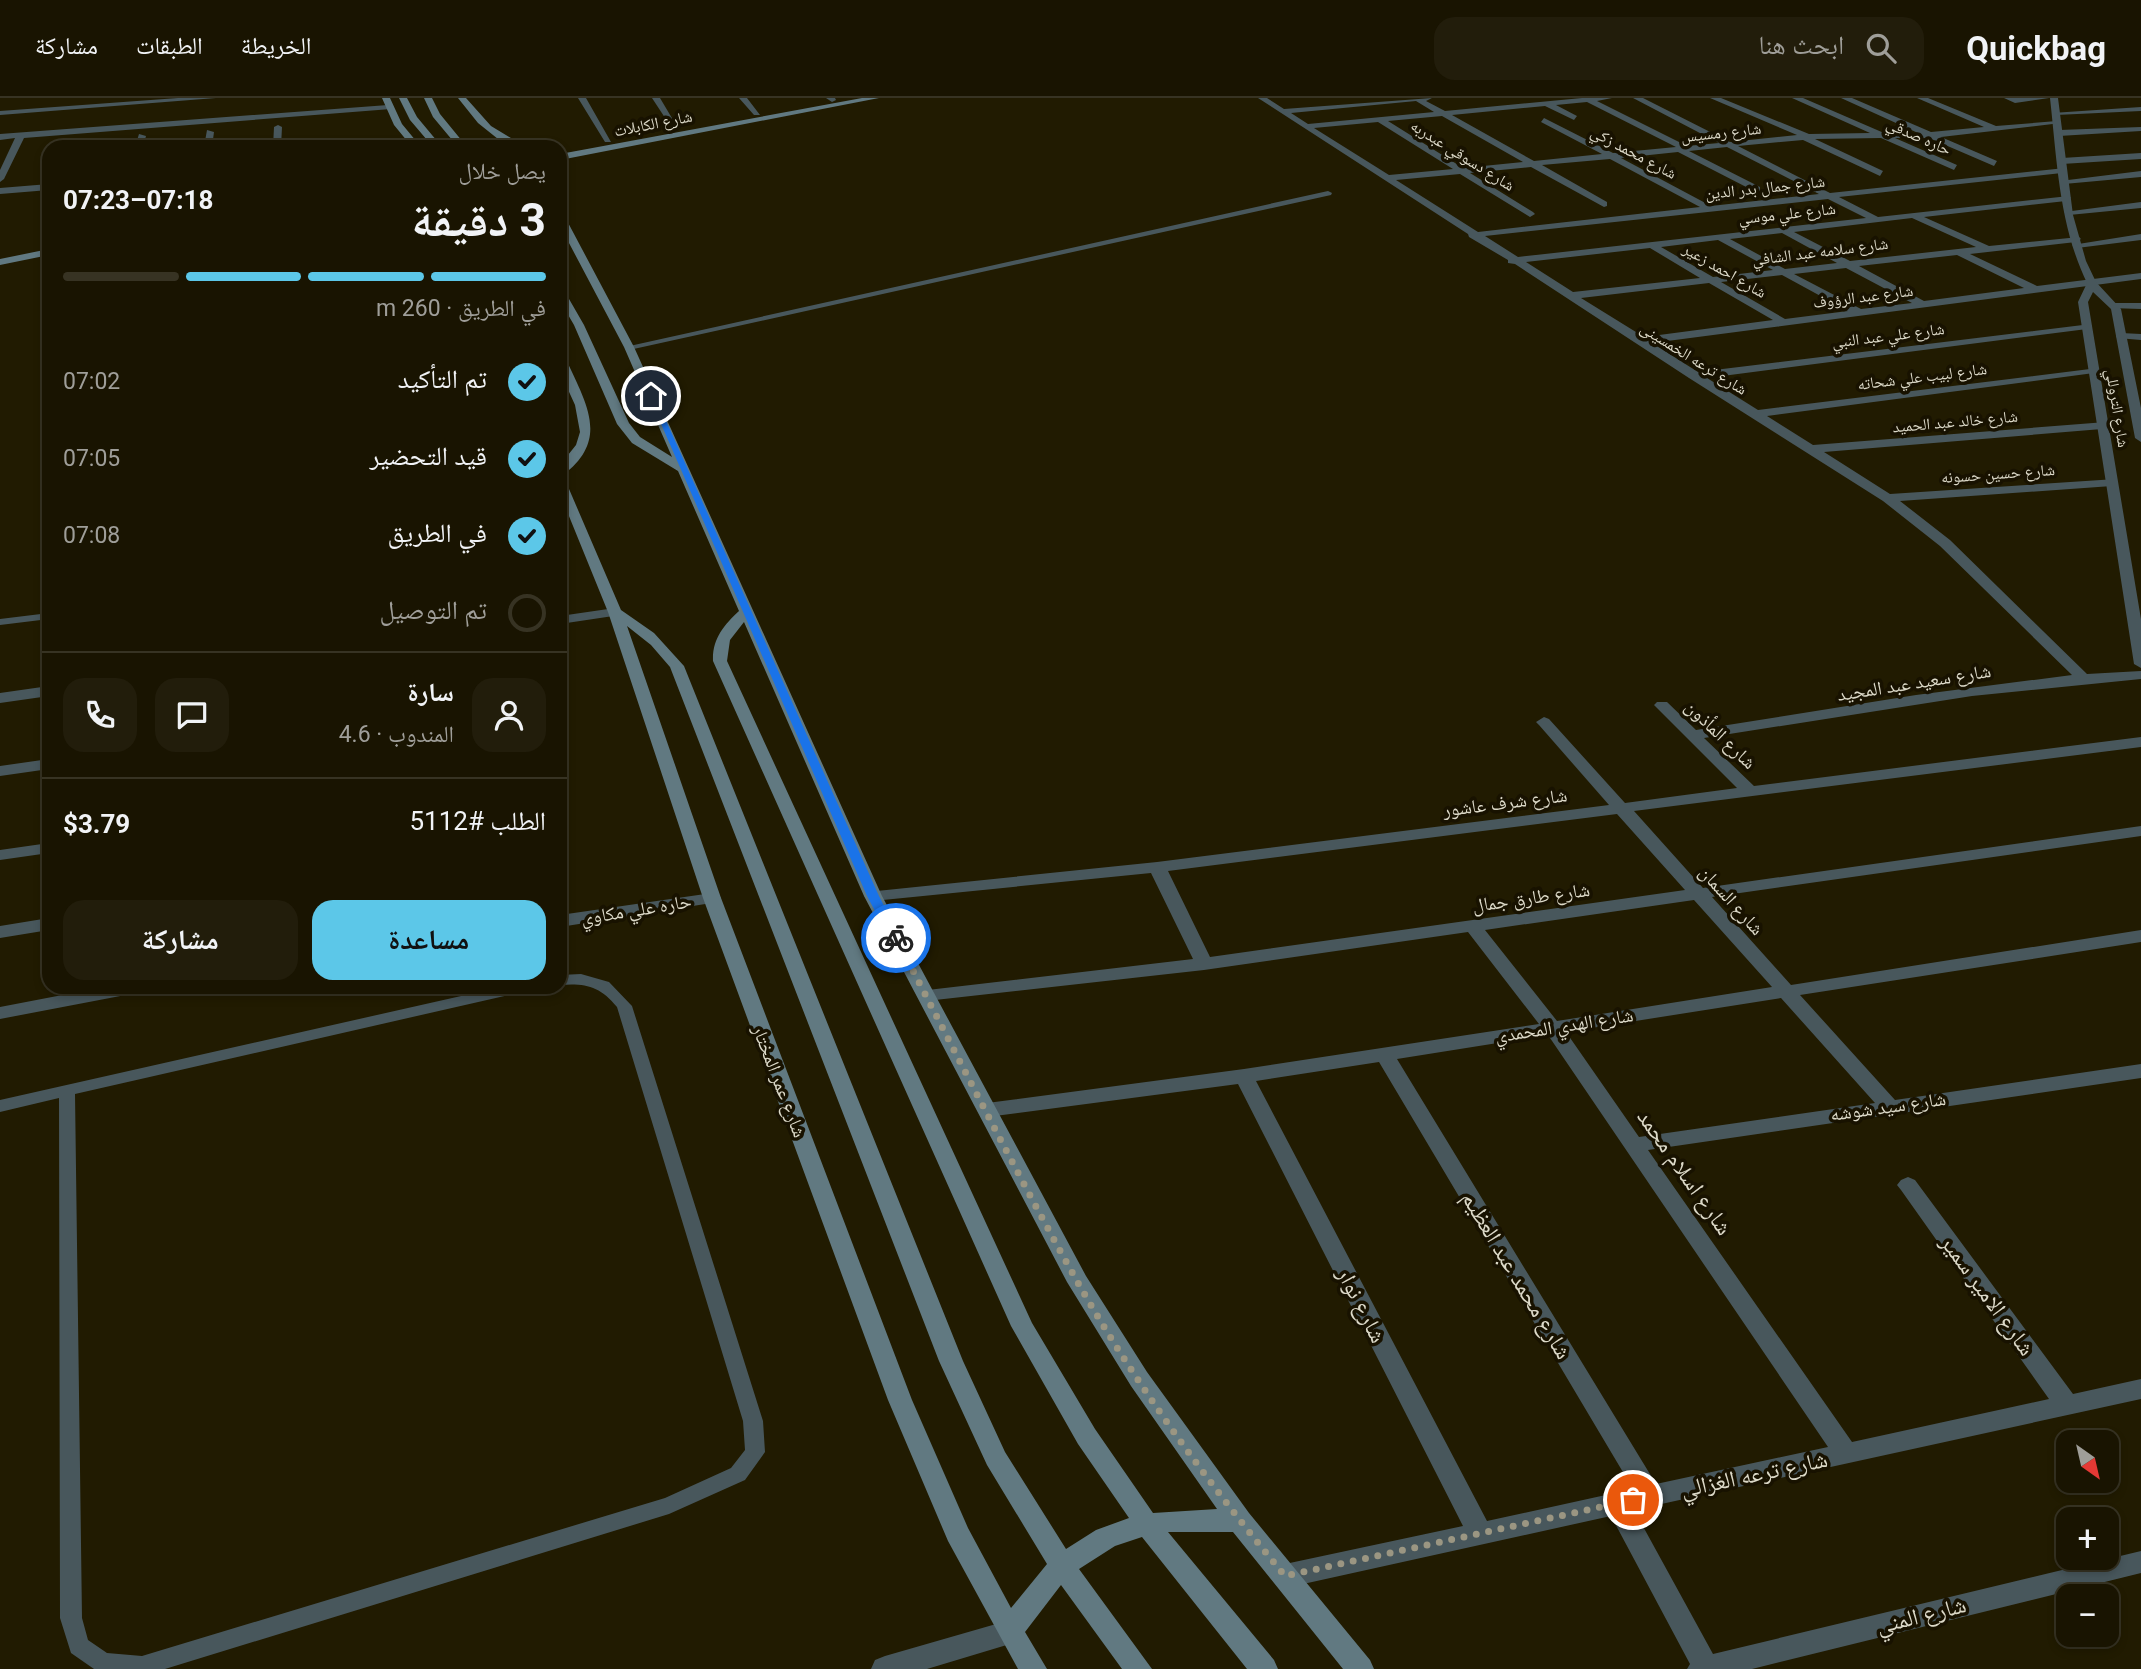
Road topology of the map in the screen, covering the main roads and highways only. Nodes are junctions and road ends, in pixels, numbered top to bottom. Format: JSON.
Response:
{"nodes":[{"id":1,"x":403,"y":98,"type":"edge"},
{"id":2,"x":428,"y":98,"type":"edge"},
{"id":3,"x":462,"y":98,"type":"edge"},
{"id":4,"x":875,"y":98,"type":"edge"},
{"id":5,"x":834,"y":99,"type":"edge"},
{"id":6,"x":387,"y":103,"type":"edge"},
{"id":7,"x":411,"y":140,"type":"edge"},
{"id":8,"x":432,"y":140,"type":"edge"},
{"id":9,"x":457,"y":140,"type":"edge"},
{"id":10,"x":502,"y":140,"type":"edge"},
{"id":11,"x":567,"y":148,"type":"edge"},
{"id":12,"x":567,"y":156,"type":"edge"},
{"id":13,"x":567,"y":230,"type":"edge"},
{"id":14,"x":42,"y":243,"type":"edge"},
{"id":15,"x":0,"y":251,"type":"edge"},
{"id":16,"x":42,"y":254,"type":"edge"},
{"id":17,"x":0,"y":262,"type":"edge"},
{"id":18,"x":567,"y":304,"type":"edge"},
{"id":19,"x":567,"y":377,"type":"edge"},
{"id":20,"x":567,"y":464,"type":"edge"},
{"id":21,"x":683,"y":469,"type":"junction"},
{"id":22,"x":567,"y":495,"type":"edge"},
{"id":23,"x":615,"y":612,"type":"junction"},
{"id":24,"x":747,"y":612,"type":"junction"},
{"id":25,"x":1240,"y":1521,"type":"junction"},
{"id":26,"x":1010,"y":1632,"type":"junction"},
{"id":27,"x":1033,"y":1669,"type":"edge"},
{"id":28,"x":1138,"y":1669,"type":"edge"},
{"id":29,"x":1264,"y":1669,"type":"edge"},
{"id":30,"x":1360,"y":1669,"type":"edge"}],
"edges":[{"from":1,"to":8,"type":"main road"},
{"from":2,"to":9,"type":"main road"},
{"from":3,"to":10,"type":"main road"},
{"from":4,"to":12,"type":"main road","name":"شارع الكابلات"},
{"from":5,"to":11,"type":"main road","name":"شارع الكابلات"},
{"from":6,"to":7,"type":"main road"},
{"from":13,"to":21,"type":"main road"},
{"from":14,"to":15,"type":"main road"},
{"from":16,"to":17,"type":"main road"},
{"from":18,"to":21,"type":"main road"},
{"from":19,"to":20,"type":"main road"},
{"from":21,"to":24,"type":"main road"},
{"from":22,"to":23,"type":"main road","name":"شارع عمر المختار"},
{"from":23,"to":26,"type":"main road","name":"شارع عمر المختار"},
{"from":23,"to":28,"type":"main road"},
{"from":24,"to":25,"type":"main road"},
{"from":24,"to":29,"type":"main road"},
{"from":25,"to":26,"type":"main road"},
{"from":25,"to":30,"type":"main road"},
{"from":26,"to":27,"type":"main road","name":"شارع عمر المختار"}]}
